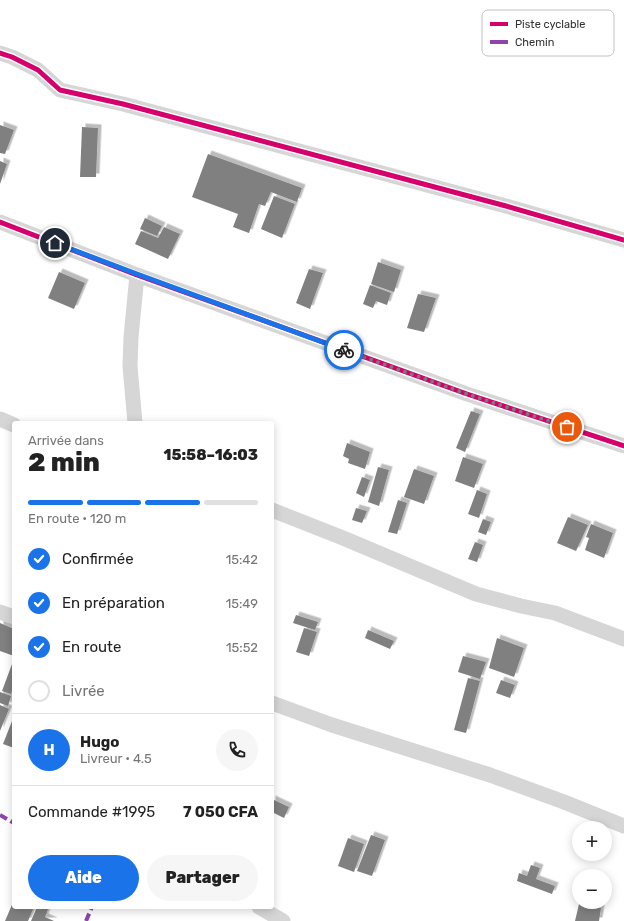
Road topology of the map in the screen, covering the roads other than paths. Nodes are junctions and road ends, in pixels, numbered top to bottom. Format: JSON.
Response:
{"nodes":[{"id":1,"x":0,"y":53,"type":"edge"},
{"id":2,"x":0,"y":222,"type":"edge"},
{"id":3,"x":624,"y":240,"type":"edge"},
{"id":4,"x":137,"y":274,"type":"junction"},
{"id":5,"x":0,"y":419,"type":"edge"},
{"id":6,"x":135,"y":421,"type":"edge"},
{"id":7,"x":12,"y":424,"type":"edge"},
{"id":8,"x":624,"y":446,"type":"edge"},
{"id":9,"x":274,"y":511,"type":"edge"},
{"id":10,"x":0,"y":612,"type":"edge"},
{"id":11,"x":12,"y":615,"type":"edge"},
{"id":12,"x":624,"y":639,"type":"edge"},
{"id":13,"x":274,"y":704,"type":"edge"},
{"id":14,"x":624,"y":826,"type":"edge"},
{"id":15,"x":262,"y":909,"type":"edge"},
{"id":16,"x":283,"y":921,"type":"edge"}],
"edges":[{"from":1,"to":3,"type":"street"},
{"from":2,"to":4,"type":"street"},
{"from":4,"to":6,"type":"street"},
{"from":4,"to":8,"type":"street"},
{"from":5,"to":7,"type":"street"},
{"from":9,"to":12,"type":"street"},
{"from":10,"to":11,"type":"street"},
{"from":13,"to":14,"type":"street"},
{"from":15,"to":16,"type":"street"}]}
